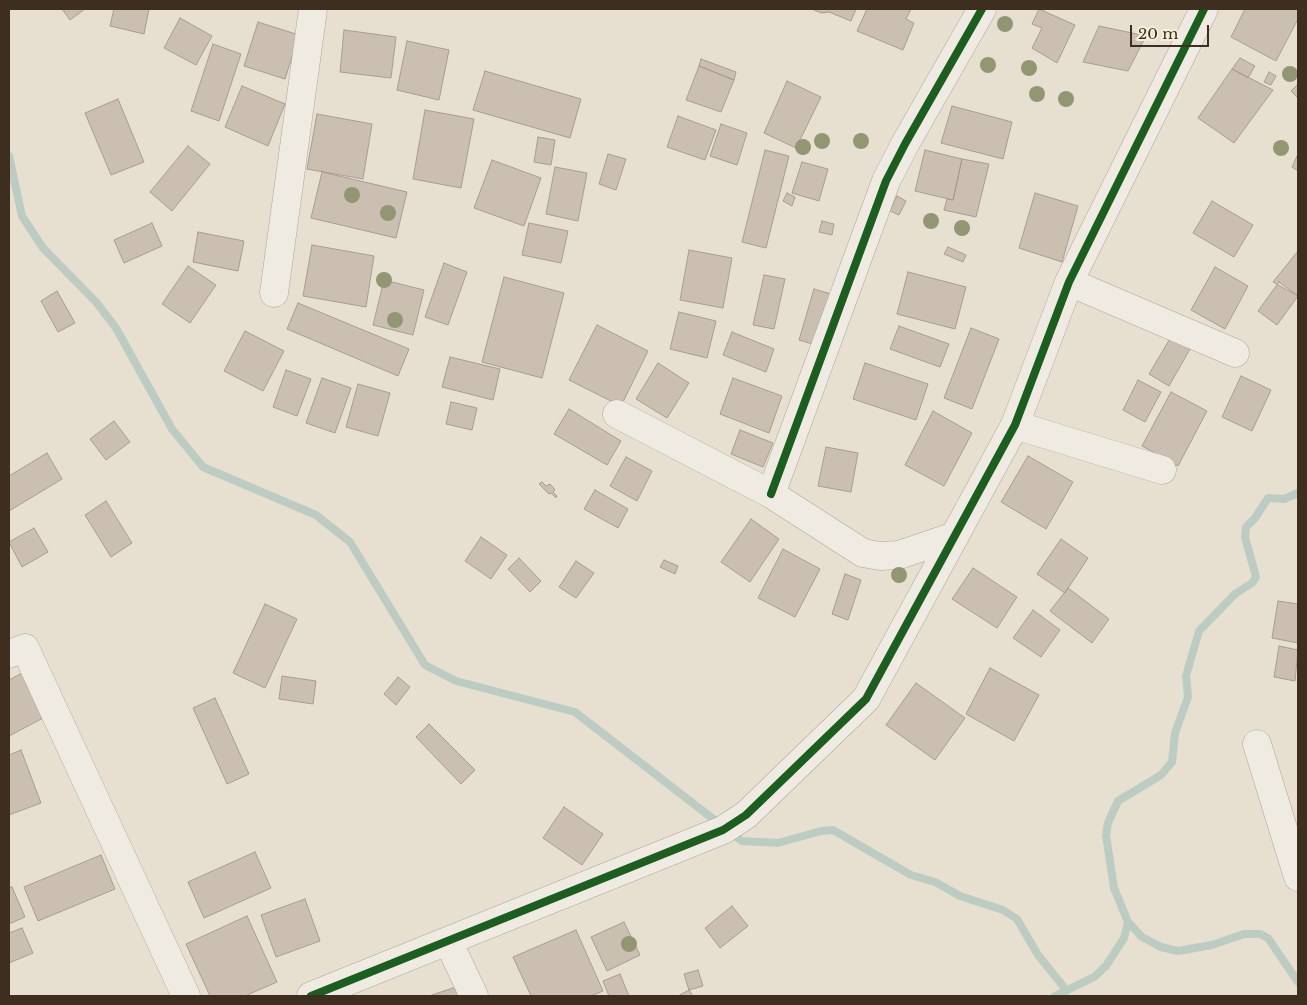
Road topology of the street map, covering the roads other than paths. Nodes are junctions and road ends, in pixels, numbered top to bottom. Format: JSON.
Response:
{"nodes":[{"id":1,"x":312,"y":9,"type":"edge"},
{"id":2,"x":982,"y":9,"type":"edge"},
{"id":3,"x":1204,"y":9,"type":"edge"},
{"id":4,"x":1069,"y":282,"type":"junction"},
{"id":5,"x":274,"y":293,"type":"dead end"},
{"id":6,"x":1235,"y":353,"type":"dead end"},
{"id":7,"x":617,"y":414,"type":"dead end"},
{"id":8,"x":1015,"y":425,"type":"junction"},
{"id":9,"x":1162,"y":470,"type":"dead end"},
{"id":10,"x":771,"y":494,"type":"junction"},
{"id":11,"x":955,"y":536,"type":"junction"},
{"id":12,"x":9,"y":654,"type":"edge"},
{"id":13,"x":1257,"y":744,"type":"dead end"},
{"id":14,"x":1298,"y":877,"type":"edge"},
{"id":15,"x":448,"y":941,"type":"junction"},
{"id":16,"x":186,"y":996,"type":"edge"},
{"id":17,"x":311,"y":996,"type":"edge"},
{"id":18,"x":474,"y":996,"type":"edge"}],
"edges":[{"from":1,"to":5,"type":"street"},
{"from":2,"to":10,"type":"street"},
{"from":3,"to":4,"type":"street"},
{"from":4,"to":6,"type":"street"},
{"from":4,"to":8,"type":"street"},
{"from":7,"to":10,"type":"street"},
{"from":8,"to":9,"type":"street"},
{"from":8,"to":11,"type":"street"},
{"from":10,"to":11,"type":"street"},
{"from":11,"to":15,"type":"street"},
{"from":12,"to":16,"type":"street"},
{"from":13,"to":14,"type":"street"},
{"from":15,"to":17,"type":"street"},
{"from":15,"to":18,"type":"street"}]}
